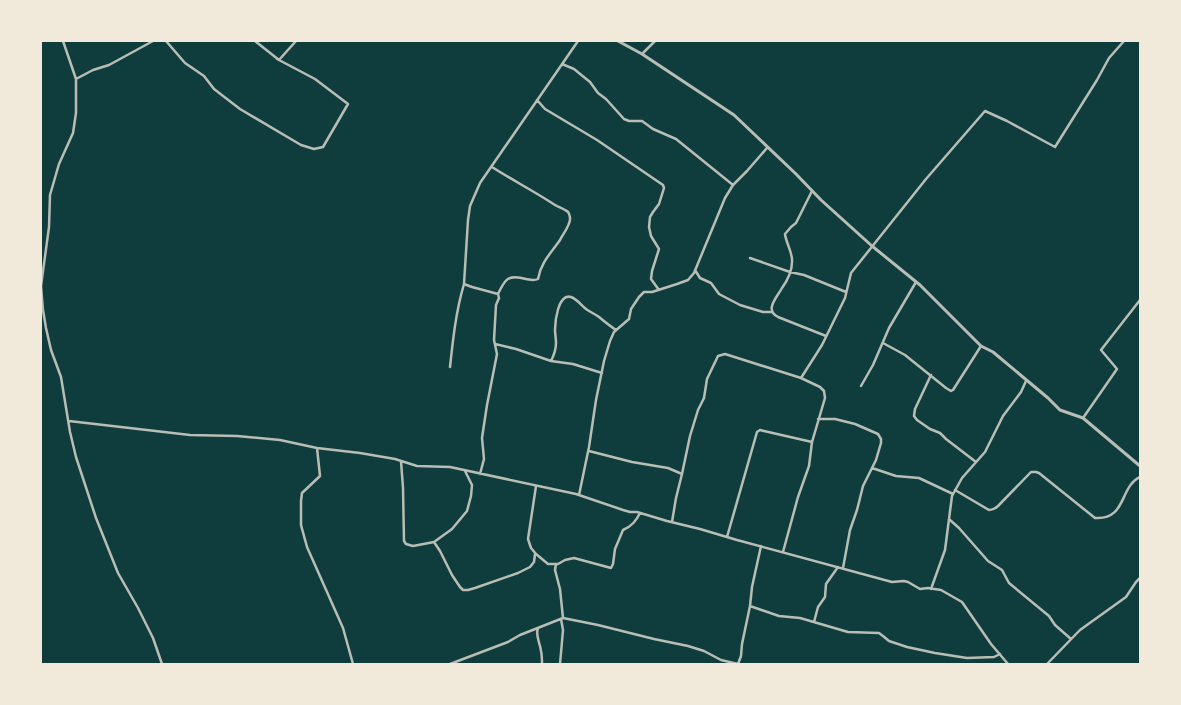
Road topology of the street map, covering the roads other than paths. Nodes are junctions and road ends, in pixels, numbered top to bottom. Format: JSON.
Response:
{"nodes":[{"id":1,"x":63,"y":41,"type":"edge"},
{"id":2,"x":153,"y":41,"type":"edge"},
{"id":3,"x":166,"y":41,"type":"edge"},
{"id":4,"x":255,"y":41,"type":"edge"},
{"id":5,"x":296,"y":41,"type":"edge"},
{"id":6,"x":578,"y":41,"type":"edge"},
{"id":7,"x":618,"y":41,"type":"edge"},
{"id":8,"x":655,"y":41,"type":"edge"},
{"id":9,"x":1124,"y":41,"type":"edge"},
{"id":10,"x":642,"y":54,"type":"junction"},
{"id":11,"x":279,"y":60,"type":"junction"},
{"id":12,"x":562,"y":64,"type":"junction"},
{"id":13,"x":76,"y":79,"type":"junction"},
{"id":14,"x":537,"y":100,"type":"junction"},
{"id":15,"x":767,"y":148,"type":"junction"},
{"id":16,"x":492,"y":167,"type":"junction"},
{"id":17,"x":733,"y":185,"type":"junction"},
{"id":18,"x":812,"y":191,"type":"junction"},
{"id":19,"x":872,"y":246,"type":"junction"},
{"id":20,"x":750,"y":258,"type":"dead end"},
{"id":21,"x":695,"y":269,"type":"junction"},
{"id":22,"x":790,"y":272,"type":"junction"},
{"id":23,"x":916,"y":282,"type":"junction"},
{"id":24,"x":464,"y":284,"type":"junction"},
{"id":25,"x":659,"y":290,"type":"junction"},
{"id":26,"x":846,"y":292,"type":"junction"},
{"id":27,"x":498,"y":294,"type":"junction"},
{"id":28,"x":1140,"y":300,"type":"edge"},
{"id":29,"x":772,"y":312,"type":"junction"},
{"id":30,"x":616,"y":330,"type":"junction"},
{"id":31,"x":826,"y":336,"type":"junction"},
{"id":32,"x":883,"y":343,"type":"junction"},
{"id":33,"x":495,"y":344,"type":"junction"},
{"id":34,"x":981,"y":346,"type":"junction"},
{"id":35,"x":551,"y":360,"type":"junction"},
{"id":36,"x":450,"y":367,"type":"dead end"},
{"id":37,"x":602,"y":373,"type":"junction"},
{"id":38,"x":931,"y":375,"type":"junction"},
{"id":39,"x":801,"y":378,"type":"junction"},
{"id":40,"x":1026,"y":381,"type":"junction"},
{"id":41,"x":861,"y":386,"type":"dead end"},
{"id":42,"x":1083,"y":418,"type":"junction"},
{"id":43,"x":818,"y":420,"type":"junction"},
{"id":44,"x":69,"y":421,"type":"junction"},
{"id":45,"x":812,"y":442,"type":"junction"},
{"id":46,"x":317,"y":448,"type":"junction"},
{"id":47,"x":589,"y":451,"type":"junction"},
{"id":48,"x":401,"y":460,"type":"junction"},
{"id":49,"x":976,"y":463,"type":"junction"},
{"id":50,"x":1140,"y":466,"type":"edge"},
{"id":51,"x":872,"y":468,"type":"junction"},
{"id":52,"x":465,"y":470,"type":"junction"},
{"id":53,"x":480,"y":474,"type":"junction"},
{"id":54,"x":682,"y":474,"type":"junction"},
{"id":55,"x":1140,"y":478,"type":"edge"},
{"id":56,"x":536,"y":486,"type":"junction"},
{"id":57,"x":955,"y":490,"type":"junction"},
{"id":58,"x":953,"y":494,"type":"junction"},
{"id":59,"x":579,"y":495,"type":"junction"},
{"id":60,"x":640,"y":513,"type":"junction"},
{"id":61,"x":950,"y":520,"type":"junction"},
{"id":62,"x":672,"y":522,"type":"junction"},
{"id":63,"x":727,"y":537,"type":"junction"},
{"id":64,"x":434,"y":542,"type":"junction"},
{"id":65,"x":761,"y":546,"type":"junction"},
{"id":66,"x":783,"y":552,"type":"junction"},
{"id":67,"x":535,"y":554,"type":"junction"},
{"id":68,"x":556,"y":564,"type":"junction"},
{"id":69,"x":838,"y":567,"type":"junction"},
{"id":70,"x":843,"y":568,"type":"junction"},
{"id":71,"x":1140,"y":578,"type":"edge"},
{"id":72,"x":931,"y":589,"type":"junction"},
{"id":73,"x":750,"y":606,"type":"junction"},
{"id":74,"x":562,"y":618,"type":"junction"},
{"id":75,"x":814,"y":622,"type":"junction"},
{"id":76,"x":538,"y":627,"type":"junction"},
{"id":77,"x":1071,"y":639,"type":"junction"},
{"id":78,"x":1000,"y":654,"type":"junction"},
{"id":79,"x":162,"y":664,"type":"edge"},
{"id":80,"x":353,"y":664,"type":"edge"},
{"id":81,"x":450,"y":664,"type":"edge"},
{"id":82,"x":542,"y":664,"type":"edge"},
{"id":83,"x":560,"y":664,"type":"edge"},
{"id":84,"x":738,"y":664,"type":"edge"},
{"id":85,"x":1008,"y":664,"type":"edge"},
{"id":86,"x":1047,"y":664,"type":"edge"}],
"edges":[{"from":1,"to":13,"type":"street"},
{"from":2,"to":13,"type":"street"},
{"from":3,"to":11,"type":"street"},
{"from":4,"to":11,"type":"street"},
{"from":5,"to":11,"type":"street"},
{"from":6,"to":12,"type":"street"},
{"from":7,"to":10,"type":"street"},
{"from":8,"to":10,"type":"street"},
{"from":9,"to":19,"type":"street"},
{"from":10,"to":15,"type":"street"},
{"from":12,"to":14,"type":"street"},
{"from":12,"to":17,"type":"street"},
{"from":13,"to":44,"type":"street"},
{"from":14,"to":16,"type":"street"},
{"from":14,"to":25,"type":"street"},
{"from":15,"to":17,"type":"street"},
{"from":15,"to":18,"type":"street"},
{"from":16,"to":24,"type":"street"},
{"from":16,"to":27,"type":"street"},
{"from":17,"to":21,"type":"street"},
{"from":18,"to":19,"type":"street"},
{"from":18,"to":22,"type":"street"},
{"from":19,"to":23,"type":"street"},
{"from":19,"to":26,"type":"street"},
{"from":20,"to":22,"type":"street"},
{"from":21,"to":25,"type":"street"},
{"from":21,"to":29,"type":"street"},
{"from":22,"to":26,"type":"street"},
{"from":22,"to":29,"type":"street"},
{"from":23,"to":32,"type":"street"},
{"from":23,"to":34,"type":"street"},
{"from":24,"to":27,"type":"street"},
{"from":24,"to":36,"type":"street"},
{"from":25,"to":30,"type":"street"},
{"from":26,"to":31,"type":"street"},
{"from":27,"to":33,"type":"street"},
{"from":28,"to":42,"type":"street"},
{"from":29,"to":31,"type":"street"},
{"from":30,"to":35,"type":"street"},
{"from":30,"to":37,"type":"street"},
{"from":31,"to":39,"type":"street"},
{"from":32,"to":38,"type":"street"},
{"from":32,"to":41,"type":"street"},
{"from":33,"to":35,"type":"street"},
{"from":33,"to":53,"type":"street"},
{"from":34,"to":38,"type":"street"},
{"from":34,"to":40,"type":"street"},
{"from":35,"to":37,"type":"street"},
{"from":37,"to":47,"type":"street"},
{"from":38,"to":49,"type":"street"},
{"from":39,"to":43,"type":"street"},
{"from":39,"to":54,"type":"street"},
{"from":40,"to":42,"type":"street"},
{"from":40,"to":49,"type":"street"},
{"from":42,"to":50,"type":"street"},
{"from":43,"to":45,"type":"street"},
{"from":43,"to":51,"type":"street"},
{"from":44,"to":46,"type":"street"},
{"from":44,"to":79,"type":"street"},
{"from":45,"to":63,"type":"street"},
{"from":45,"to":66,"type":"street"},
{"from":46,"to":48,"type":"street"},
{"from":46,"to":80,"type":"street"},
{"from":47,"to":54,"type":"street"},
{"from":47,"to":59,"type":"street"},
{"from":48,"to":52,"type":"street"},
{"from":48,"to":64,"type":"street"},
{"from":49,"to":57,"type":"street"},
{"from":51,"to":58,"type":"street"},
{"from":51,"to":70,"type":"street"},
{"from":52,"to":53,"type":"street"},
{"from":52,"to":64,"type":"street"},
{"from":53,"to":56,"type":"street"},
{"from":54,"to":62,"type":"street"},
{"from":55,"to":57,"type":"street"},
{"from":56,"to":59,"type":"street"},
{"from":56,"to":67,"type":"street"},
{"from":57,"to":58,"type":"street"},
{"from":58,"to":61,"type":"street"},
{"from":59,"to":60,"type":"street"},
{"from":60,"to":62,"type":"street"},
{"from":60,"to":68,"type":"street"},
{"from":61,"to":72,"type":"street"},
{"from":61,"to":77,"type":"street"},
{"from":62,"to":63,"type":"street"},
{"from":63,"to":65,"type":"street"},
{"from":64,"to":67,"type":"street"},
{"from":65,"to":66,"type":"street"},
{"from":65,"to":73,"type":"street"},
{"from":66,"to":69,"type":"street"},
{"from":67,"to":68,"type":"street"},
{"from":68,"to":74,"type":"street"},
{"from":69,"to":70,"type":"street"},
{"from":69,"to":75,"type":"street"},
{"from":70,"to":72,"type":"street"},
{"from":71,"to":77,"type":"street"},
{"from":72,"to":78,"type":"street"},
{"from":73,"to":75,"type":"street"},
{"from":73,"to":84,"type":"street"},
{"from":74,"to":76,"type":"street"},
{"from":74,"to":83,"type":"street"},
{"from":74,"to":84,"type":"street"},
{"from":75,"to":78,"type":"street"},
{"from":76,"to":81,"type":"street"},
{"from":76,"to":82,"type":"street"},
{"from":77,"to":86,"type":"street"},
{"from":78,"to":85,"type":"street"}]}
